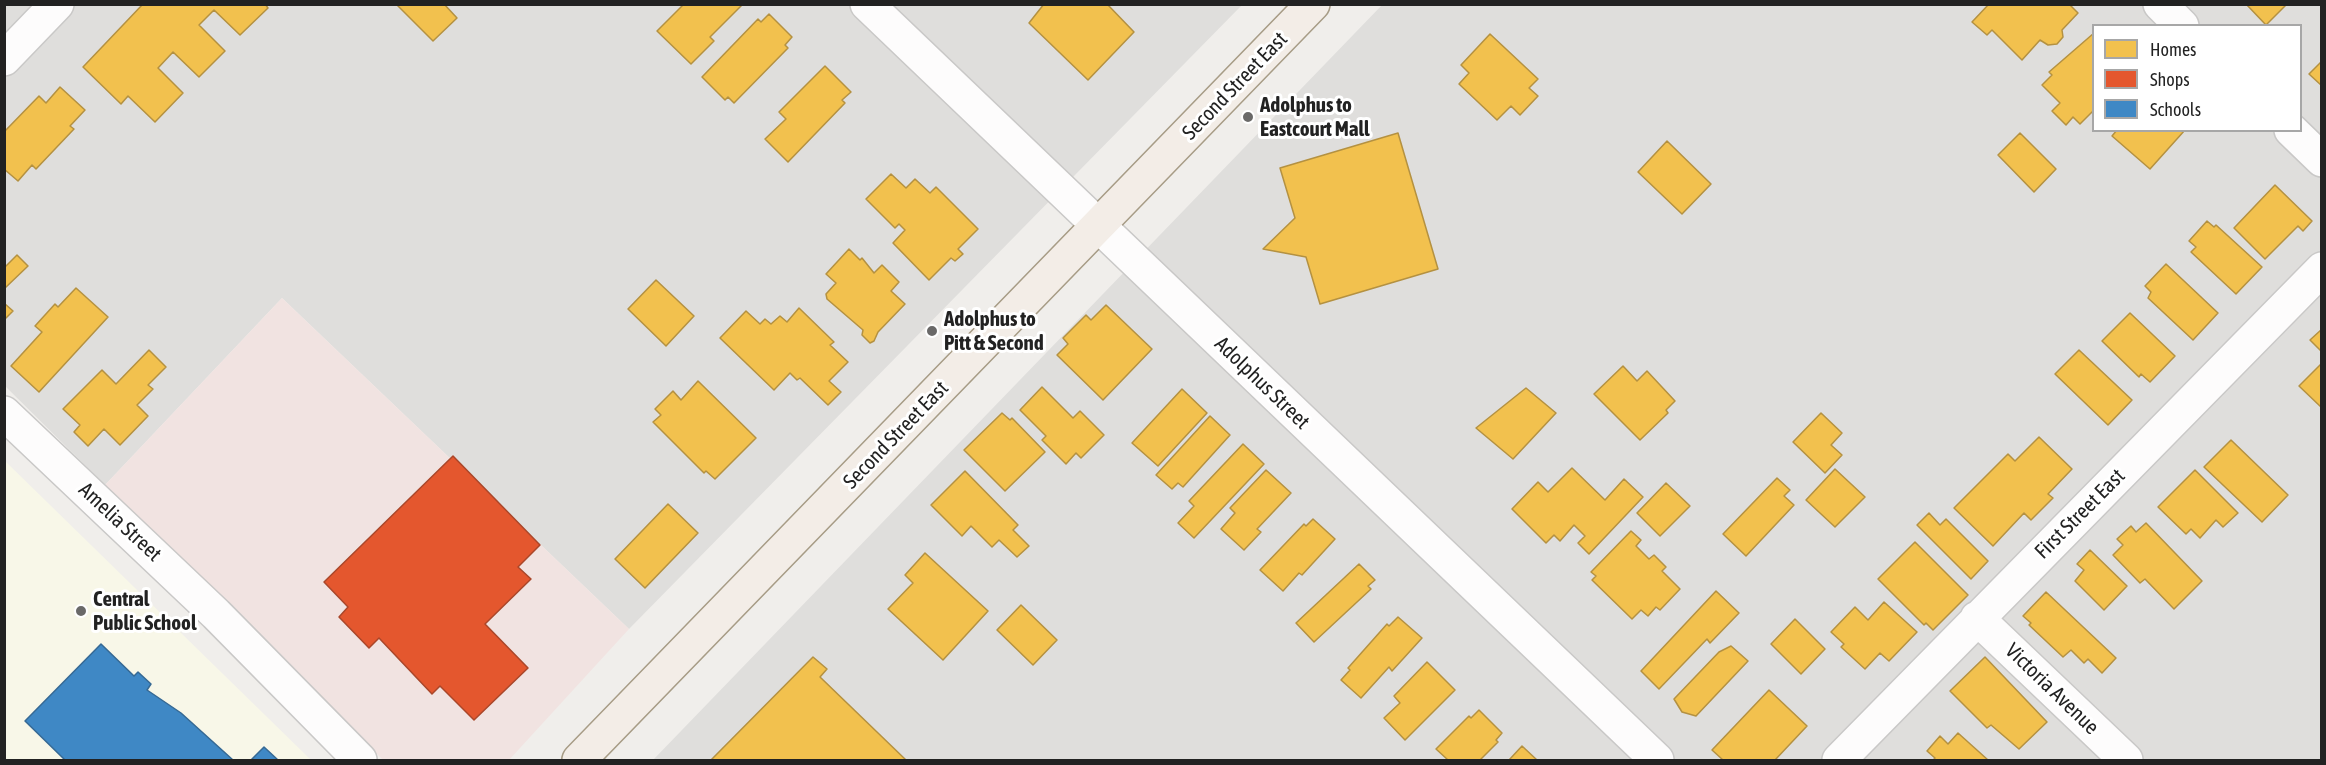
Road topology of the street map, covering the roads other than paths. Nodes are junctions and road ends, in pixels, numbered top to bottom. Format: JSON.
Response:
{"nodes":[{"id":1,"x":57,"y":4,"type":"edge"},
{"id":2,"x":867,"y":4,"type":"edge"},
{"id":3,"x":1313,"y":4,"type":"edge"},
{"id":4,"x":2160,"y":4,"type":"edge"},
{"id":5,"x":2180,"y":24,"type":"edge"},
{"id":6,"x":4,"y":59,"type":"edge"},
{"id":7,"x":2293,"y":132,"type":"edge"},
{"id":8,"x":2322,"y":160,"type":"edge"},
{"id":9,"x":1099,"y":226,"type":"junction"},
{"id":10,"x":2322,"y":269,"type":"edge"},
{"id":11,"x":4,"y":413,"type":"edge"},
{"id":12,"x":1977,"y":618,"type":"junction"},
{"id":13,"x":360,"y":760,"type":"edge"},
{"id":14,"x":579,"y":760,"type":"edge"},
{"id":15,"x":1657,"y":760,"type":"edge"},
{"id":16,"x":1839,"y":760,"type":"edge"},
{"id":17,"x":2126,"y":760,"type":"edge"}],
"edges":[{"from":1,"to":6,"type":"street"},
{"from":2,"to":9,"type":"street","name":"Adolphus Street"},
{"from":3,"to":9,"type":"main road","name":"Second Street East"},
{"from":4,"to":5,"type":"street"},
{"from":7,"to":8,"type":"street"},
{"from":9,"to":14,"type":"main road","name":"Second Street East"},
{"from":9,"to":15,"type":"street","name":"Adolphus Street"},
{"from":10,"to":12,"type":"street","name":"First Street East"},
{"from":11,"to":13,"type":"street","name":"Amelia Street"},
{"from":12,"to":16,"type":"street","name":"First Street East"},
{"from":12,"to":17,"type":"street","name":"Victoria Avenue"}]}
